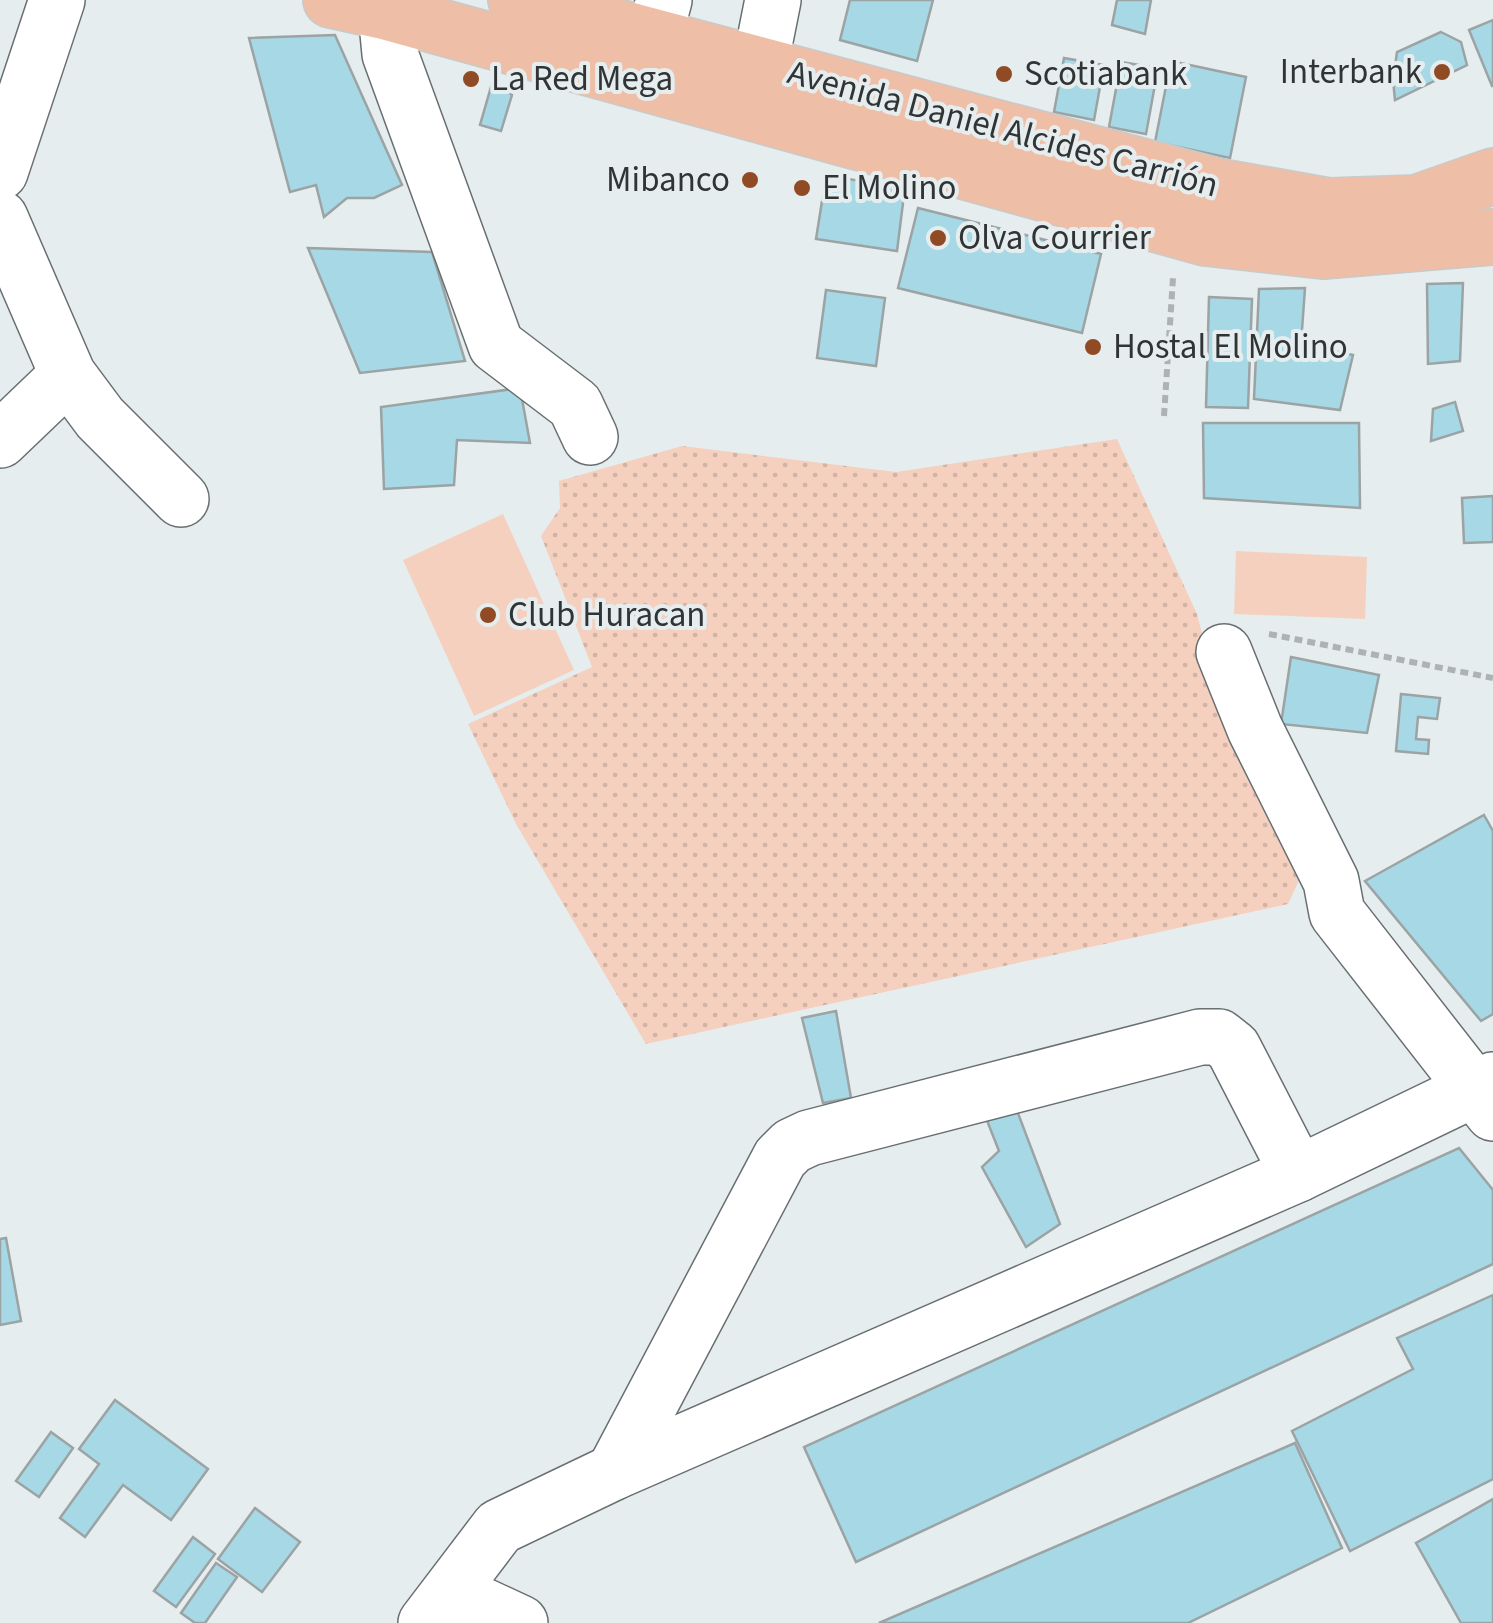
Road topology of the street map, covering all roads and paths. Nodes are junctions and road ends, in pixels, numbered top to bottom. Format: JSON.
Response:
{"nodes":[{"id":1,"x":58,"y":0,"type":"edge"},
{"id":2,"x":330,"y":0,"type":"edge"},
{"id":3,"x":516,"y":0,"type":"edge"},
{"id":4,"x":773,"y":0,"type":"edge"},
{"id":5,"x":387,"y":6,"type":"edge"},
{"id":6,"x":659,"y":18,"type":"edge"},
{"id":7,"x":760,"y":65,"type":"junction"},
{"id":8,"x":0,"y":172,"type":"edge"},
{"id":9,"x":1493,"y":176,"type":"edge"},
{"id":10,"x":0,"y":218,"type":"edge"},
{"id":11,"x":1190,"y":233,"type":"junction"},
{"id":12,"x":1493,"y":237,"type":"edge"},
{"id":13,"x":68,"y":375,"type":"junction"},
{"id":14,"x":1164,"y":416,"type":"dead end"},
{"id":15,"x":590,"y":437,"type":"dead end"},
{"id":16,"x":0,"y":440,"type":"edge"},
{"id":17,"x":181,"y":499,"type":"dead end"},
{"id":18,"x":1224,"y":652,"type":"joint"},
{"id":19,"x":1493,"y":678,"type":"edge"},
{"id":20,"x":1486,"y":1095,"type":"edge"},
{"id":21,"x":1298,"y":1174,"type":"junction"},
{"id":22,"x":614,"y":1472,"type":"junction"},
{"id":23,"x":438,"y":1607,"type":"edge"},
{"id":24,"x":520,"y":1623,"type":"edge"}],
"edges":[{"from":1,"to":8,"type":"street"},
{"from":2,"to":5,"type":"main road","name":"Avenida Daniel Alcides Carrión"},
{"from":3,"to":6,"type":"main road","name":"Avenida Daniel Alcides Carrión"},
{"from":4,"to":7,"type":"street"},
{"from":5,"to":11,"type":"main road","name":"Avenida Daniel Alcides Carrión"},
{"from":5,"to":15,"type":"street"},
{"from":6,"to":7,"type":"main road","name":"Avenida Daniel Alcides Carrión"},
{"from":7,"to":9,"type":"main road","name":"Avenida Daniel Alcides Carrión"},
{"from":10,"to":13,"type":"street"},
{"from":11,"to":12,"type":"main road","name":"Avenida Daniel Alcides Carrión"},
{"from":11,"to":14,"type":"path"},
{"from":13,"to":16,"type":"street"},
{"from":13,"to":17,"type":"street"},
{"from":18,"to":19,"type":"path"},
{"from":18,"to":20,"type":"street"},
{"from":20,"to":21,"type":"street"},
{"from":21,"to":22,"type":"street"},
{"from":21,"to":22,"type":"street"},
{"from":22,"to":23,"type":"street"},
{"from":23,"to":24,"type":"street"}]}
